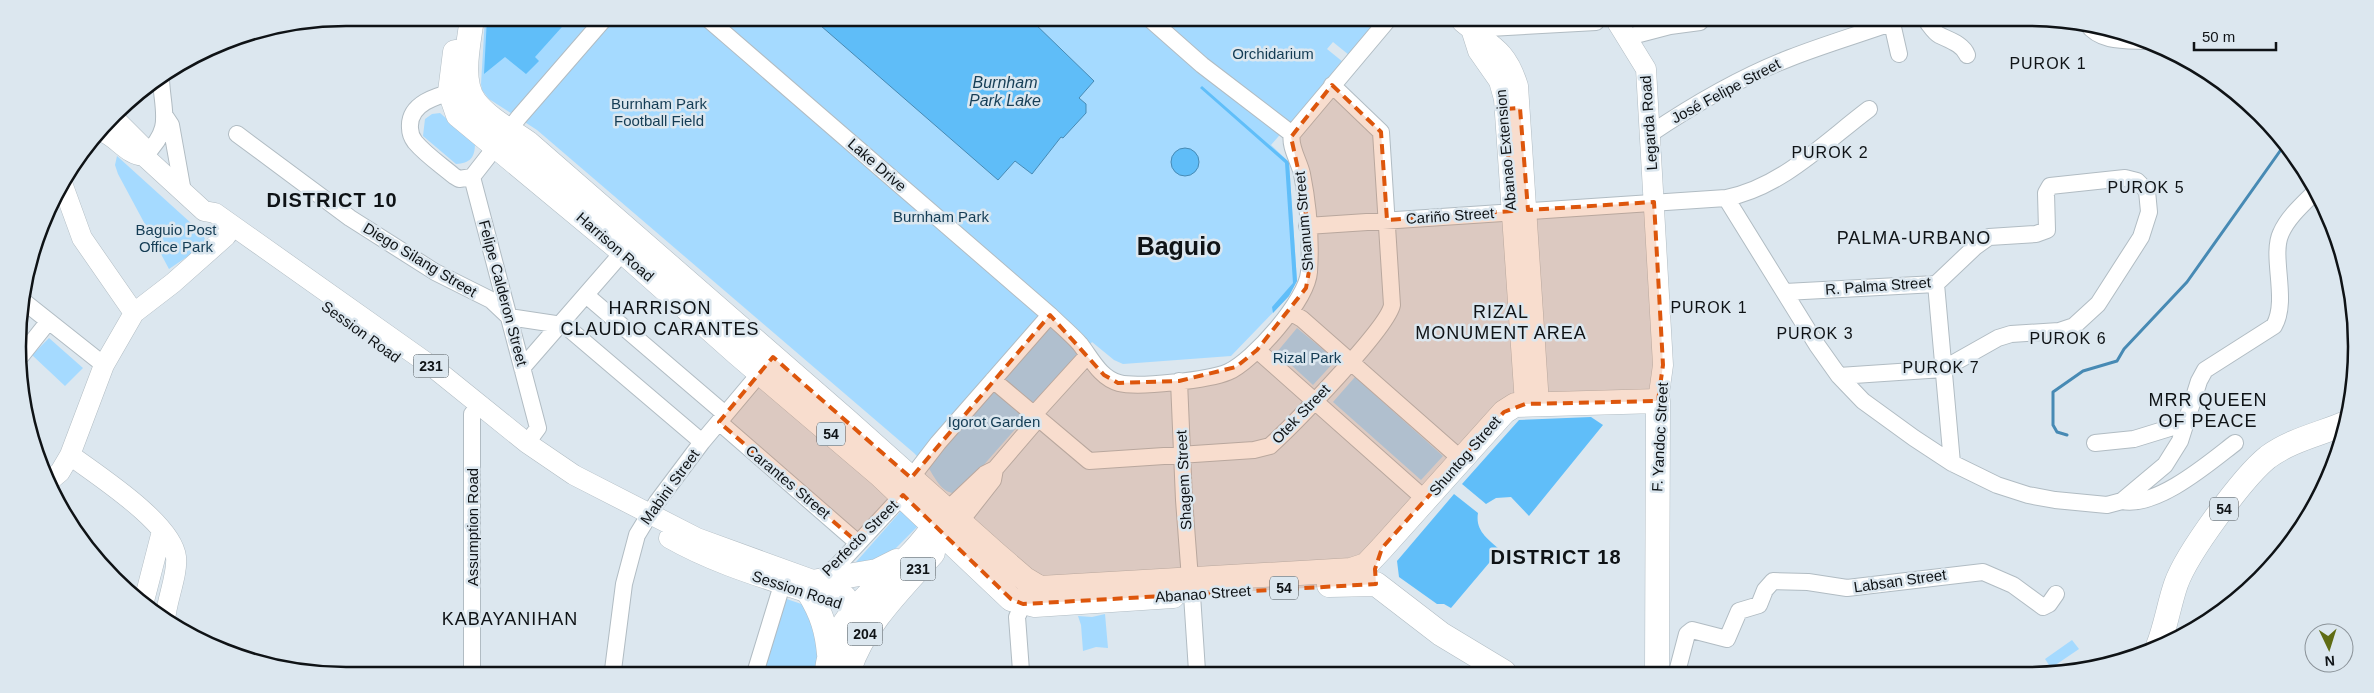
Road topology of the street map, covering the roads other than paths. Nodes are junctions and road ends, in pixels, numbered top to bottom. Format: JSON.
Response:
{"nodes":[{"id":1,"x":459,"y":26,"type":"edge"},
{"id":2,"x":471,"y":26,"type":"edge"},
{"id":3,"x":598,"y":26,"type":"edge"},
{"id":4,"x":716,"y":26,"type":"edge"},
{"id":5,"x":1158,"y":26,"type":"edge"},
{"id":6,"x":1383,"y":26,"type":"edge"},
{"id":7,"x":1466,"y":26,"type":"edge"},
{"id":8,"x":1653,"y":26,"type":"edge"},
{"id":9,"x":1883,"y":26,"type":"edge"},
{"id":10,"x":1893,"y":26,"type":"edge"},
{"id":11,"x":1930,"y":26,"type":"edge"},
{"id":12,"x":1622,"y":30,"type":"edge"},
{"id":13,"x":2095,"y":33,"type":"edge"},
{"id":14,"x":2116,"y":39,"type":"edge"},
{"id":15,"x":1899,"y":54,"type":"dead end"},
{"id":16,"x":1967,"y":56,"type":"dead end"},
{"id":17,"x":162,"y":85,"type":"edge"},
{"id":18,"x":1332,"y":85,"type":"junction"},
{"id":19,"x":459,"y":89,"type":"junction"},
{"id":20,"x":1869,"y":109,"type":"dead end"},
{"id":21,"x":165,"y":116,"type":"junction"},
{"id":22,"x":118,"y":122,"type":"edge"},
{"id":23,"x":108,"y":133,"type":"edge"},
{"id":24,"x":237,"y":134,"type":"dead end"},
{"id":25,"x":1292,"y":134,"type":"junction"},
{"id":26,"x":1650,"y":134,"type":"junction"},
{"id":27,"x":503,"y":139,"type":"junction"},
{"id":28,"x":144,"y":156,"type":"junction"},
{"id":29,"x":472,"y":177,"type":"junction"},
{"id":30,"x":183,"y":192,"type":"junction"},
{"id":31,"x":66,"y":193,"type":"edge"},
{"id":32,"x":2311,"y":196,"type":"edge"},
{"id":33,"x":1726,"y":198,"type":"junction"},
{"id":34,"x":1654,"y":202,"type":"junction"},
{"id":35,"x":204,"y":211,"type":"junction"},
{"id":36,"x":1520,"y":211,"type":"junction"},
{"id":37,"x":1387,"y":220,"type":"junction"},
{"id":38,"x":1307,"y":226,"type":"junction"},
{"id":39,"x":226,"y":236,"type":"junction"},
{"id":40,"x":629,"y":245,"type":"junction"},
{"id":41,"x":1936,"y":284,"type":"junction"},
{"id":42,"x":1784,"y":292,"type":"junction"},
{"id":43,"x":586,"y":295,"type":"junction"},
{"id":44,"x":29,"y":306,"type":"edge"},
{"id":45,"x":1290,"y":312,"type":"junction"},
{"id":46,"x":134,"y":313,"type":"junction"},
{"id":47,"x":1050,"y":315,"type":"junction"},
{"id":48,"x":510,"y":317,"type":"junction"},
{"id":49,"x":48,"y":322,"type":"junction"},
{"id":50,"x":562,"y":325,"type":"junction"},
{"id":51,"x":26,"y":349,"type":"edge"},
{"id":52,"x":1257,"y":350,"type":"junction"},
{"id":53,"x":1091,"y":360,"type":"junction"},
{"id":54,"x":1350,"y":361,"type":"junction"},
{"id":55,"x":104,"y":365,"type":"junction"},
{"id":56,"x":767,"y":365,"type":"junction"},
{"id":57,"x":522,"y":368,"type":"junction"},
{"id":58,"x":1943,"y":369,"type":"junction"},
{"id":59,"x":1839,"y":376,"type":"junction"},
{"id":60,"x":992,"y":380,"type":"junction"},
{"id":61,"x":1179,"y":382,"type":"junction"},
{"id":62,"x":1315,"y":400,"type":"junction"},
{"id":63,"x":1658,"y":401,"type":"junction"},
{"id":64,"x":1532,"y":404,"type":"junction"},
{"id":65,"x":472,"y":414,"type":"junction"},
{"id":66,"x":722,"y":418,"type":"junction"},
{"id":67,"x":1037,"y":420,"type":"junction"},
{"id":68,"x":2186,"y":423,"type":"junction"},
{"id":69,"x":2337,"y":428,"type":"edge"},
{"id":70,"x":702,"y":442,"type":"junction"},
{"id":71,"x":527,"y":443,"type":"junction"},
{"id":72,"x":2096,"y":443,"type":"dead end"},
{"id":73,"x":2235,"y":443,"type":"dead end"},
{"id":74,"x":70,"y":454,"type":"junction"},
{"id":75,"x":1182,"y":455,"type":"junction"},
{"id":76,"x":1461,"y":459,"type":"junction"},
{"id":77,"x":1952,"y":464,"type":"junction"},
{"id":78,"x":54,"y":477,"type":"edge"},
{"id":79,"x":907,"y":486,"type":"junction"},
{"id":80,"x":1426,"y":500,"type":"junction"},
{"id":81,"x":2122,"y":502,"type":"junction"},
{"id":82,"x":646,"y":519,"type":"junction"},
{"id":83,"x":947,"y":524,"type":"junction"},
{"id":84,"x":162,"y":531,"type":"junction"},
{"id":85,"x":858,"y":542,"type":"junction"},
{"id":86,"x":1382,"y":548,"type":"junction"},
{"id":87,"x":912,"y":554,"type":"junction"},
{"id":88,"x":1351,"y":570,"type":"joint"},
{"id":89,"x":1279,"y":581,"type":"junction"},
{"id":90,"x":1376,"y":584,"type":"junction"},
{"id":91,"x":782,"y":585,"type":"junction"},
{"id":92,"x":813,"y":587,"type":"junction"},
{"id":93,"x":1191,"y":587,"type":"junction"},
{"id":94,"x":2056,"y":594,"type":"dead end"},
{"id":95,"x":145,"y":596,"type":"edge"},
{"id":96,"x":890,"y":601,"type":"junction"},
{"id":97,"x":1023,"y":604,"type":"junction"},
{"id":98,"x":854,"y":609,"type":"junction"},
{"id":99,"x":167,"y":611,"type":"edge"},
{"id":100,"x":2160,"y":638,"type":"edge"},
{"id":101,"x":834,"y":665,"type":"edge"},
{"id":102,"x":472,"y":667,"type":"edge"},
{"id":103,"x":613,"y":667,"type":"edge"},
{"id":104,"x":757,"y":667,"type":"edge"},
{"id":105,"x":850,"y":667,"type":"edge"},
{"id":106,"x":1021,"y":667,"type":"edge"},
{"id":107,"x":1197,"y":667,"type":"edge"},
{"id":108,"x":1496,"y":667,"type":"edge"},
{"id":109,"x":1657,"y":667,"type":"edge"},
{"id":110,"x":1678,"y":667,"type":"edge"}],
"edges":[{"from":1,"to":19,"type":"highway","name":"Harrison Road","number":"54"},
{"from":2,"to":19,"type":"highway","name":"Harrison Road","number":"54"},
{"from":3,"to":27,"type":"street"},
{"from":4,"to":47,"type":"street","name":"Lake Drive"},
{"from":5,"to":25,"type":"street"},
{"from":6,"to":18,"type":"street"},
{"from":7,"to":36,"type":"main road","name":"Abanao Extension"},
{"from":8,"to":12,"type":"street"},
{"from":9,"to":26,"type":"street","name":"José Felipe Street"},
{"from":10,"to":15,"type":"street"},
{"from":11,"to":16,"type":"street"},
{"from":12,"to":26,"type":"main road","name":"Legarda Road"},
{"from":13,"to":14,"type":"street"},
{"from":17,"to":21,"type":"street"},
{"from":18,"to":25,"type":"street"},
{"from":18,"to":37,"type":"street","name":"Otek Street"},
{"from":19,"to":27,"type":"highway","name":"Harrison Road","number":"54"},
{"from":19,"to":29,"type":"street"},
{"from":20,"to":33,"type":"street","name":"Cariño Street"},
{"from":21,"to":28,"type":"street"},
{"from":21,"to":30,"type":"street"},
{"from":22,"to":28,"type":"main road","number":"231"},
{"from":23,"to":28,"type":"main road"},
{"from":24,"to":48,"type":"street","name":"Diego Silang Street"},
{"from":25,"to":38,"type":"street","name":"Shanum Street"},
{"from":26,"to":34,"type":"main road","name":"Legarda Road"},
{"from":27,"to":29,"type":"street"},
{"from":27,"to":40,"type":"highway","name":"Harrison Road","number":"54"},
{"from":28,"to":30,"type":"main road","name":"Session Road","number":"231"},
{"from":29,"to":48,"type":"street","name":"Felipe Calderon Street"},
{"from":30,"to":35,"type":"main road","name":"Session Road","number":"231"},
{"from":31,"to":46,"type":"main road"},
{"from":32,"to":68,"type":"street"},
{"from":33,"to":34,"type":"street","name":"Cariño Street"},
{"from":33,"to":42,"type":"street"},
{"from":34,"to":36,"type":"street","name":"Cariño Street"},
{"from":34,"to":63,"type":"main road","name":"F. Yandoc Street"},
{"from":35,"to":39,"type":"main road","name":"Session Road","number":"231"},
{"from":35,"to":71,"type":"main road","name":"Session Road","number":"231"},
{"from":36,"to":37,"type":"street","name":"Cariño Street"},
{"from":36,"to":64,"type":"main road","name":"Abanao Extension"},
{"from":37,"to":38,"type":"street","name":"Cariño Street"},
{"from":37,"to":54,"type":"street","name":"Otek Street"},
{"from":38,"to":45,"type":"street","name":"Shanum Street"},
{"from":39,"to":46,"type":"main road"},
{"from":39,"to":65,"type":"main road","name":"Session Road","number":"231"},
{"from":40,"to":43,"type":"street"},
{"from":40,"to":56,"type":"highway","name":"Harrison Road","number":"54"},
{"from":41,"to":42,"type":"street","name":"R. Palma Street"},
{"from":41,"to":58,"type":"street"},
{"from":41,"to":58,"type":"street","name":"R. Palma Street"},
{"from":42,"to":59,"type":"street"},
{"from":43,"to":50,"type":"street"},
{"from":43,"to":66,"type":"street","name":"Carantes Street"},
{"from":44,"to":49,"type":"street"},
{"from":45,"to":52,"type":"street","name":"Shanum Street"},
{"from":45,"to":54,"type":"street"},
{"from":46,"to":55,"type":"main road"},
{"from":47,"to":53,"type":"street","name":"Lake Drive"},
{"from":47,"to":60,"type":"street","name":"Perfecto Street"},
{"from":48,"to":50,"type":"street"},
{"from":48,"to":57,"type":"street","name":"Felipe Calderon Street"},
{"from":49,"to":51,"type":"street"},
{"from":49,"to":55,"type":"street"},
{"from":50,"to":57,"type":"street"},
{"from":50,"to":70,"type":"street"},
{"from":52,"to":61,"type":"street","name":"Shanum Street"},
{"from":52,"to":62,"type":"street"},
{"from":53,"to":61,"type":"street","name":"Shanum Street"},
{"from":53,"to":67,"type":"street"},
{"from":54,"to":62,"type":"street","name":"Otek Street"},
{"from":54,"to":76,"type":"street"},
{"from":55,"to":74,"type":"main road"},
{"from":56,"to":66,"type":"street","name":"Mabini Street"},
{"from":56,"to":79,"type":"highway","name":"Harrison Road","number":"54"},
{"from":57,"to":71,"type":"street","name":"Felipe Calderon Street"},
{"from":58,"to":59,"type":"street"},
{"from":58,"to":77,"type":"street"},
{"from":59,"to":77,"type":"street"},
{"from":60,"to":67,"type":"street","name":"Otek Street"},
{"from":60,"to":79,"type":"street","name":"Perfecto Street"},
{"from":61,"to":75,"type":"street","name":"Shagem Street"},
{"from":62,"to":75,"type":"street","name":"Otek Street"},
{"from":62,"to":80,"type":"street"},
{"from":63,"to":64,"type":"highway","name":"Shuntog Street"},
{"from":63,"to":109,"type":"highway","name":"F. Yandoc Street"},
{"from":64,"to":76,"type":"highway","name":"Shuntog Street"},
{"from":65,"to":82,"type":"main road","name":"Session Road","number":"231"},
{"from":65,"to":102,"type":"street","name":"Assumption Road"},
{"from":66,"to":70,"type":"street","name":"Mabini Street"},
{"from":66,"to":85,"type":"street","name":"Carantes Street"},
{"from":67,"to":75,"type":"street","name":"Otek Street"},
{"from":67,"to":83,"type":"street"},
{"from":68,"to":72,"type":"street"},
{"from":68,"to":81,"type":"street"},
{"from":69,"to":100,"type":"highway","number":"54"},
{"from":70,"to":82,"type":"street","name":"Mabini Street"},
{"from":71,"to":82,"type":"main road","name":"Session Road","number":"231"},
{"from":73,"to":81,"type":"street"},
{"from":74,"to":78,"type":"main road"},
{"from":74,"to":84,"type":"main road"},
{"from":75,"to":93,"type":"street","name":"Shagem Street"},
{"from":76,"to":80,"type":"highway","name":"Shuntog Street"},
{"from":77,"to":81,"type":"street"},
{"from":79,"to":83,"type":"highway","name":"Harrison Road","number":"54"},
{"from":79,"to":85,"type":"street","name":"Perfecto Street"},
{"from":80,"to":86,"type":"highway","name":"Shuntog Street"},
{"from":82,"to":91,"type":"main road","name":"Session Road","number":"231"},
{"from":82,"to":92,"type":"main road","name":"Session Road","number":"231"},
{"from":82,"to":103,"type":"street","name":"Mabini Street"},
{"from":83,"to":87,"type":"highway","number":"231"},
{"from":83,"to":93,"type":"highway","name":"Abanao Street","number":"54"},
{"from":83,"to":96,"type":"highway","number":"231"},
{"from":83,"to":97,"type":"highway","number":"54"},
{"from":84,"to":95,"type":"main road"},
{"from":84,"to":99,"type":"main road"},
{"from":85,"to":92,"type":"street","name":"Perfecto Street"},
{"from":86,"to":88,"type":"highway","name":"Shuntog Street","number":"54"},
{"from":86,"to":90,"type":"highway","name":"Shuntog Street"},
{"from":87,"to":92,"type":"highway"},
{"from":87,"to":98,"type":"highway","number":"231"},
{"from":88,"to":89,"type":"highway","name":"Abanao Street","number":"54"},
{"from":89,"to":90,"type":"highway","name":"Abanao Street","number":"54"},
{"from":89,"to":93,"type":"highway","name":"Abanao Street","number":"54"},
{"from":90,"to":108,"type":"highway"},
{"from":91,"to":92,"type":"main road","name":"Session Road","number":"231"},
{"from":91,"to":104,"type":"street"},
{"from":92,"to":98,"type":"main road","name":"Session Road","number":"231"},
{"from":92,"to":101,"type":"highway"},
{"from":93,"to":97,"type":"highway","name":"Abanao Street","number":"54"},
{"from":93,"to":107,"type":"street","name":"Shagem Street"},
{"from":94,"to":110,"type":"street","name":"Labsan Street"},
{"from":96,"to":98,"type":"highway"},
{"from":96,"to":105,"type":"highway","number":"204"},
{"from":97,"to":106,"type":"street"},
{"from":98,"to":101,"type":"highway","number":"204"}]}
